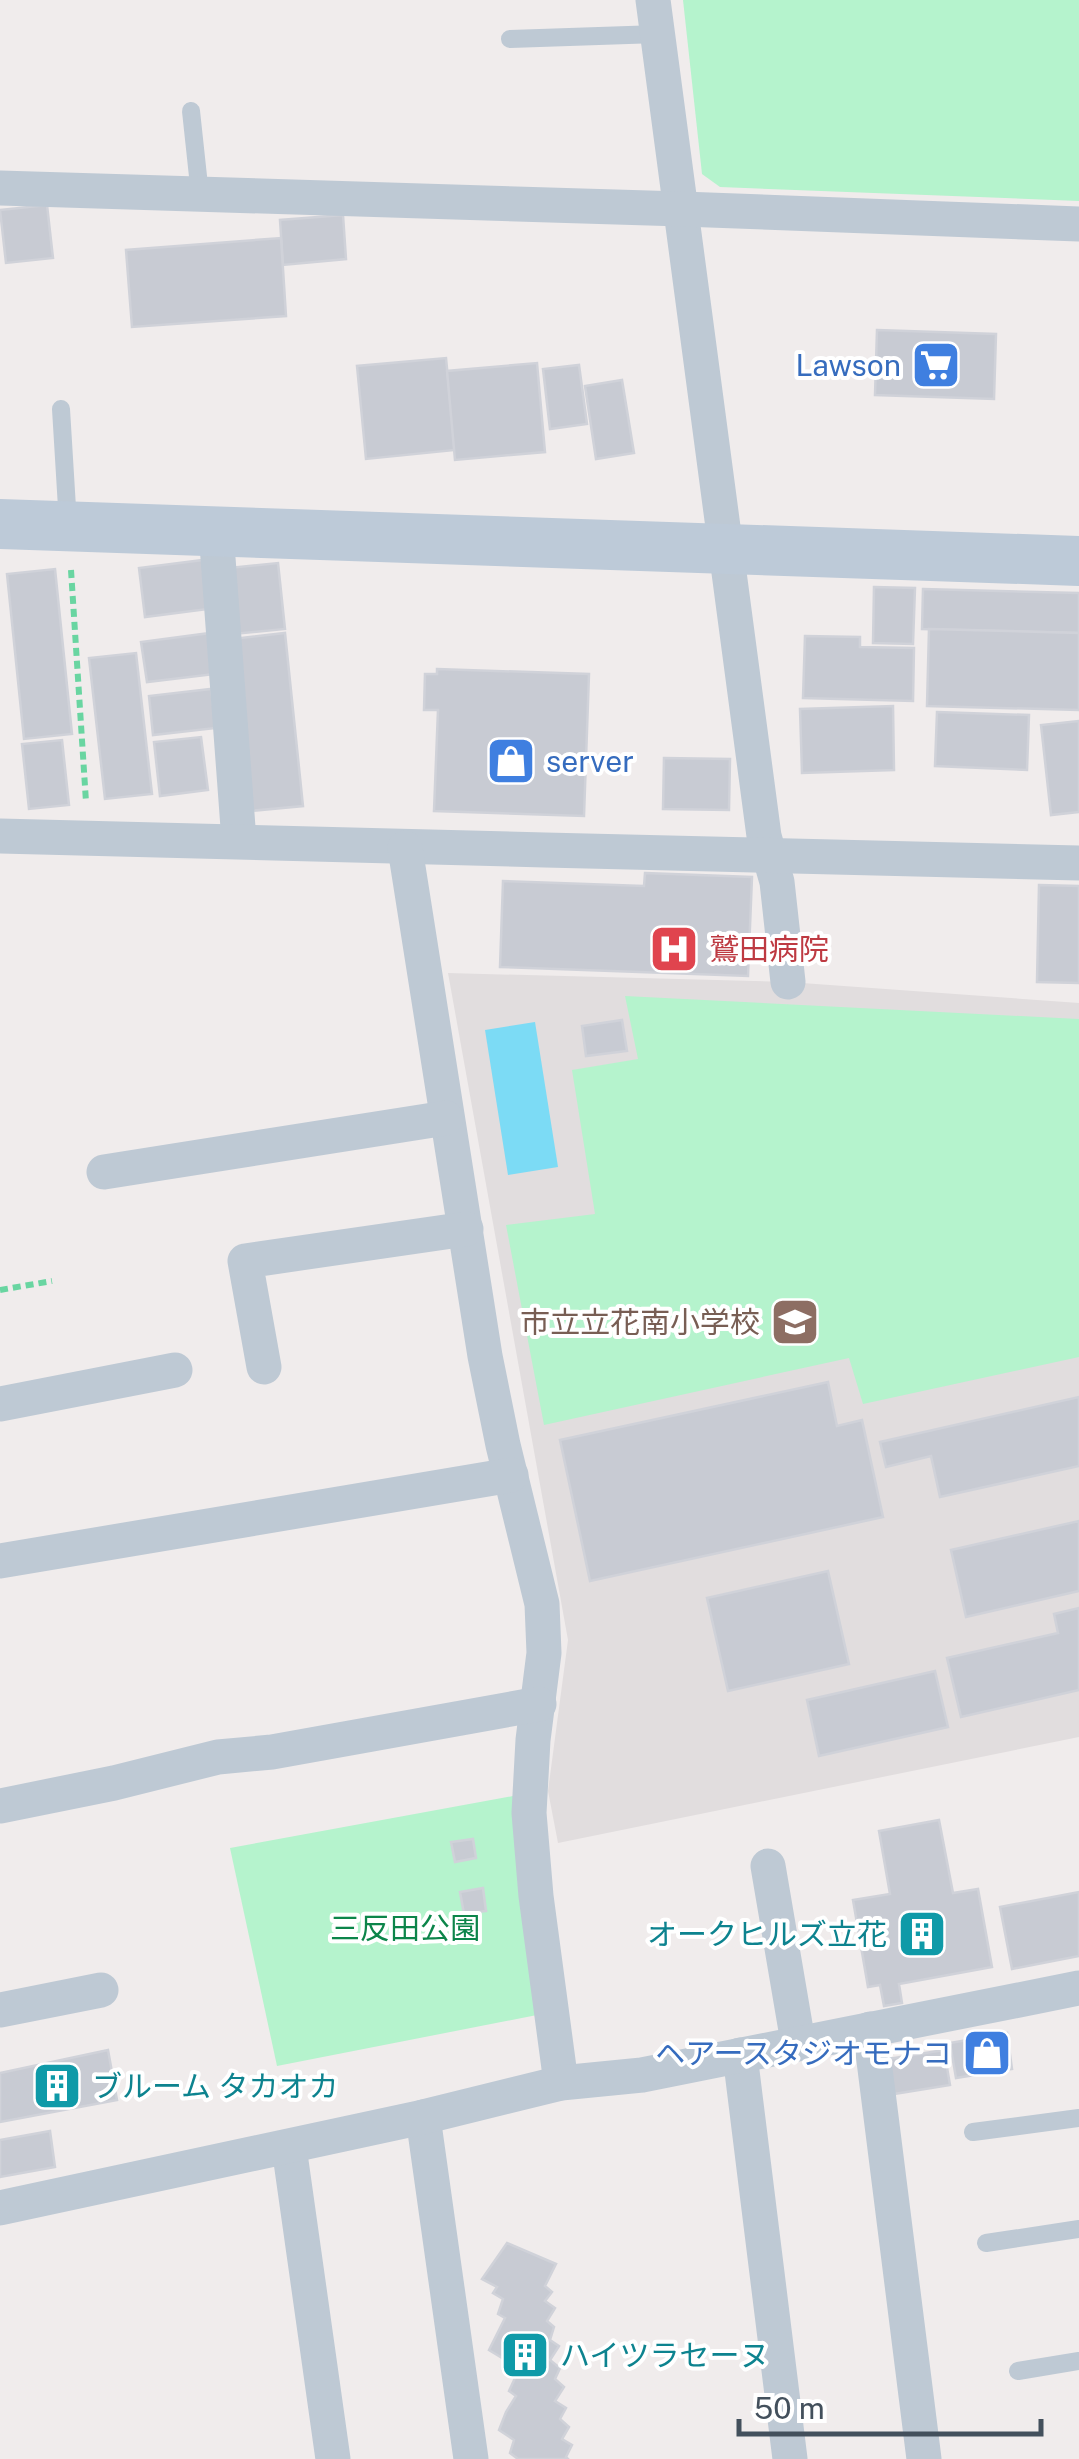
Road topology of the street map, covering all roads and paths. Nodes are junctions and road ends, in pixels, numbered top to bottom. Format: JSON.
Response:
{"nodes":[{"id":1,"x":656,"y":17,"type":"edge"},
{"id":2,"x":510,"y":40,"type":"dead end"},
{"id":3,"x":190,"y":111,"type":"dead end"},
{"id":4,"x":0,"y":188,"type":"edge"},
{"id":5,"x":200,"y":195,"type":"junction"},
{"id":6,"x":682,"y":209,"type":"junction"},
{"id":7,"x":1079,"y":224,"type":"edge"},
{"id":8,"x":61,"y":409,"type":"dead end"},
{"id":9,"x":0,"y":524,"type":"edge"},
{"id":10,"x":69,"y":526,"type":"junction"},
{"id":11,"x":216,"y":531,"type":"junction"},
{"id":12,"x":728,"y":548,"type":"junction"},
{"id":13,"x":1079,"y":561,"type":"edge"},
{"id":14,"x":0,"y":836,"type":"edge"},
{"id":15,"x":88,"y":838,"type":"junction"},
{"id":16,"x":239,"y":841,"type":"junction"},
{"id":17,"x":405,"y":848,"type":"junction"},
{"id":18,"x":770,"y":854,"type":"junction"},
{"id":19,"x":1079,"y":863,"type":"edge"},
{"id":20,"x":788,"y":982,"type":"dead end"},
{"id":21,"x":446,"y":1118,"type":"junction"},
{"id":22,"x":104,"y":1172,"type":"dead end"},
{"id":23,"x":466,"y":1229,"type":"junction"},
{"id":24,"x":52,"y":1281,"type":"dead end"},
{"id":25,"x":0,"y":1290,"type":"edge"},
{"id":26,"x":264,"y":1367,"type":"dead end"},
{"id":27,"x":176,"y":1370,"type":"dead end"},
{"id":28,"x":0,"y":1404,"type":"edge"},
{"id":29,"x":510,"y":1475,"type":"junction"},
{"id":30,"x":0,"y":1561,"type":"edge"},
{"id":31,"x":539,"y":1704,"type":"junction"},
{"id":32,"x":0,"y":1806,"type":"edge"},
{"id":33,"x":768,"y":1866,"type":"dead end"},
{"id":34,"x":1079,"y":1988,"type":"edge"},
{"id":35,"x":101,"y":1990,"type":"dead end"},
{"id":36,"x":0,"y":2010,"type":"edge"},
{"id":37,"x":870,"y":2030,"type":"junction"},
{"id":38,"x":798,"y":2042,"type":"junction"},
{"id":39,"x":740,"y":2055,"type":"junction"},
{"id":40,"x":561,"y":2083,"type":"junction"},
{"id":41,"x":423,"y":2117,"type":"junction"},
{"id":42,"x":1079,"y":2118,"type":"edge"},
{"id":43,"x":973,"y":2132,"type":"dead end"},
{"id":44,"x":289,"y":2147,"type":"junction"},
{"id":45,"x":0,"y":2208,"type":"edge"},
{"id":46,"x":1079,"y":2229,"type":"edge"},
{"id":47,"x":986,"y":2243,"type":"dead end"},
{"id":48,"x":1079,"y":2361,"type":"edge"},
{"id":49,"x":1018,"y":2372,"type":"dead end"},
{"id":50,"x":333,"y":2459,"type":"edge"},
{"id":51,"x":471,"y":2459,"type":"edge"},
{"id":52,"x":790,"y":2459,"type":"edge"},
{"id":53,"x":924,"y":2459,"type":"edge"}],
"edges":[{"from":1,"to":2,"type":"lane"},
{"from":1,"to":6,"type":"street"},
{"from":3,"to":5,"type":"lane"},
{"from":4,"to":5,"type":"street"},
{"from":5,"to":6,"type":"street"},
{"from":6,"to":7,"type":"street"},
{"from":6,"to":12,"type":"street"},
{"from":8,"to":10,"type":"lane"},
{"from":9,"to":10,"type":"street"},
{"from":10,"to":11,"type":"street"},
{"from":10,"to":15,"type":"path"},
{"from":11,"to":12,"type":"street"},
{"from":11,"to":16,"type":"street"},
{"from":12,"to":13,"type":"street"},
{"from":12,"to":18,"type":"street"},
{"from":14,"to":15,"type":"street"},
{"from":15,"to":16,"type":"street"},
{"from":16,"to":17,"type":"street"},
{"from":17,"to":18,"type":"street"},
{"from":17,"to":21,"type":"street"},
{"from":18,"to":19,"type":"street"},
{"from":18,"to":20,"type":"street"},
{"from":21,"to":22,"type":"street"},
{"from":21,"to":23,"type":"street"},
{"from":23,"to":26,"type":"street"},
{"from":23,"to":29,"type":"street"},
{"from":24,"to":25,"type":"path"},
{"from":27,"to":28,"type":"street"},
{"from":29,"to":30,"type":"street"},
{"from":29,"to":31,"type":"street"},
{"from":31,"to":32,"type":"street"},
{"from":31,"to":40,"type":"street"},
{"from":33,"to":38,"type":"street"},
{"from":34,"to":37,"type":"street"},
{"from":35,"to":36,"type":"street"},
{"from":37,"to":38,"type":"street"},
{"from":37,"to":53,"type":"street"},
{"from":38,"to":39,"type":"street"},
{"from":39,"to":40,"type":"street"},
{"from":39,"to":52,"type":"street"},
{"from":40,"to":41,"type":"street"},
{"from":41,"to":44,"type":"street"},
{"from":41,"to":51,"type":"street"},
{"from":42,"to":43,"type":"lane"},
{"from":44,"to":45,"type":"street"},
{"from":44,"to":50,"type":"street"},
{"from":46,"to":47,"type":"lane"},
{"from":48,"to":49,"type":"lane"}]}
